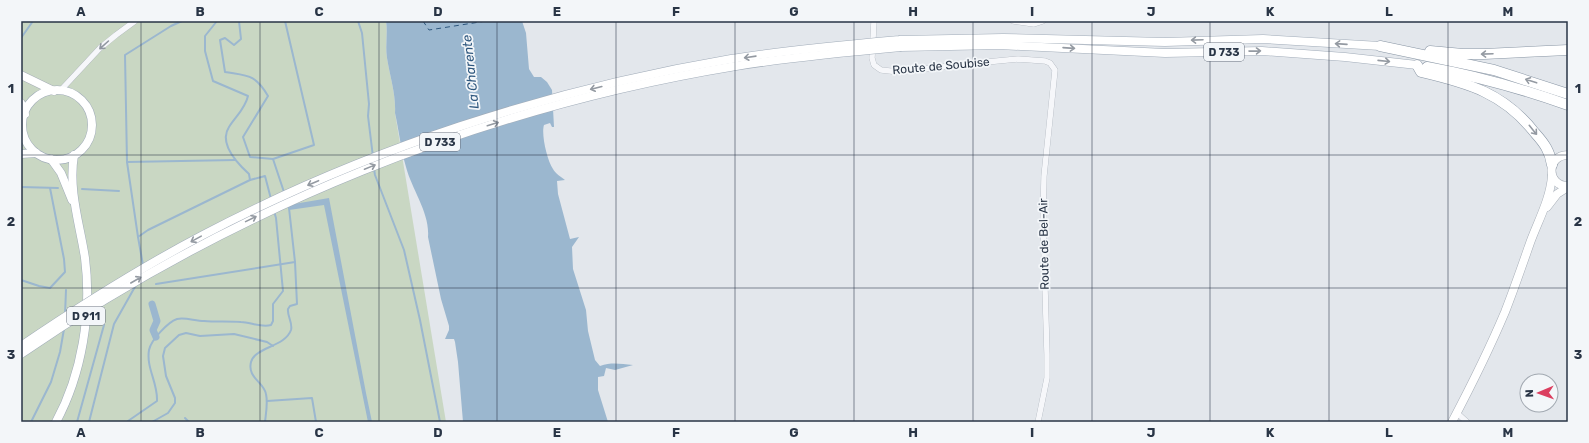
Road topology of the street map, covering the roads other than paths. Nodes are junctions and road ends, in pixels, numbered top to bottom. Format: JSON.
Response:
{"nodes":[{"id":1,"x":135,"y":21,"type":"edge"},
{"id":2,"x":874,"y":21,"type":"edge"},
{"id":3,"x":1013,"y":21,"type":"edge"},
{"id":4,"x":1043,"y":21,"type":"edge"},
{"id":5,"x":901,"y":44,"type":"junction"},
{"id":6,"x":1380,"y":46,"type":"junction"},
{"id":7,"x":1568,"y":50,"type":"edge"},
{"id":8,"x":1417,"y":65,"type":"junction"},
{"id":9,"x":1052,"y":66,"type":"joint"},
{"id":10,"x":21,"y":75,"type":"edge"},
{"id":11,"x":57,"y":90,"type":"junction"},
{"id":12,"x":1568,"y":94,"type":"edge"},
{"id":13,"x":21,"y":103,"type":"edge"},
{"id":14,"x":1568,"y":105,"type":"edge"},
{"id":15,"x":23,"y":117,"type":"edge"},
{"id":16,"x":36,"y":153,"type":"junction"},
{"id":17,"x":21,"y":154,"type":"edge"},
{"id":18,"x":1568,"y":155,"type":"edge"},
{"id":19,"x":74,"y":156,"type":"junction"},
{"id":20,"x":51,"y":159,"type":"junction"},
{"id":21,"x":1552,"y":165,"type":"junction"},
{"id":22,"x":1552,"y":176,"type":"junction"},
{"id":23,"x":1568,"y":187,"type":"edge"},
{"id":24,"x":75,"y":206,"type":"junction"},
{"id":25,"x":1544,"y":210,"type":"junction"},
{"id":26,"x":21,"y":346,"type":"edge"},
{"id":27,"x":21,"y":354,"type":"edge"},
{"id":28,"x":1457,"y":413,"type":"junction"},
{"id":29,"x":56,"y":422,"type":"edge"},
{"id":30,"x":1038,"y":422,"type":"edge"},
{"id":31,"x":1452,"y":422,"type":"edge"},
{"id":32,"x":1467,"y":422,"type":"edge"}],
"edges":[{"from":1,"to":11,"type":"street","one_way":true},
{"from":2,"to":9,"type":"street","name":"Route de Soubise"},
{"from":3,"to":4,"type":"street"},
{"from":6,"to":5,"type":"main road","number":"D 733","one_way":true},
{"from":5,"to":8,"type":"main road","number":"D 733","one_way":true},
{"from":5,"to":26,"type":"main road","number":"D 733","one_way":true,"bridge":true},
{"from":27,"to":5,"type":"main road","number":"D 733","one_way":true,"bridge":true},
{"from":7,"to":6,"type":"highway","one_way":true},
{"from":12,"to":6,"type":"highway","number":"D 733","one_way":true},
{"from":8,"to":14,"type":"highway","number":"D 733"},
{"from":8,"to":21,"type":"highway","one_way":true},
{"from":9,"to":30,"type":"street","name":"Route de Bel-Air"},
{"from":10,"to":11,"type":"main road"},
{"from":11,"to":15,"type":"main road"},
{"from":11,"to":19,"type":"main road"},
{"from":13,"to":15,"type":"main road"},
{"from":15,"to":16,"type":"main road"},
{"from":16,"to":17,"type":"main road"},
{"from":16,"to":20,"type":"main road"},
{"from":18,"to":21,"type":"main road"},
{"from":19,"to":20,"type":"main road"},
{"from":19,"to":24,"type":"main road","number":"D 911"},
{"from":20,"to":24,"type":"main road","number":"D 911"},
{"from":21,"to":22,"type":"main road"},
{"from":22,"to":23,"type":"main road"},
{"from":22,"to":25,"type":"main road"},
{"from":23,"to":25,"type":"main road"},
{"from":24,"to":29,"type":"main road","number":"D 911"},
{"from":25,"to":28,"type":"main road"},
{"from":28,"to":31,"type":"main road"},
{"from":28,"to":32,"type":"street"}]}
